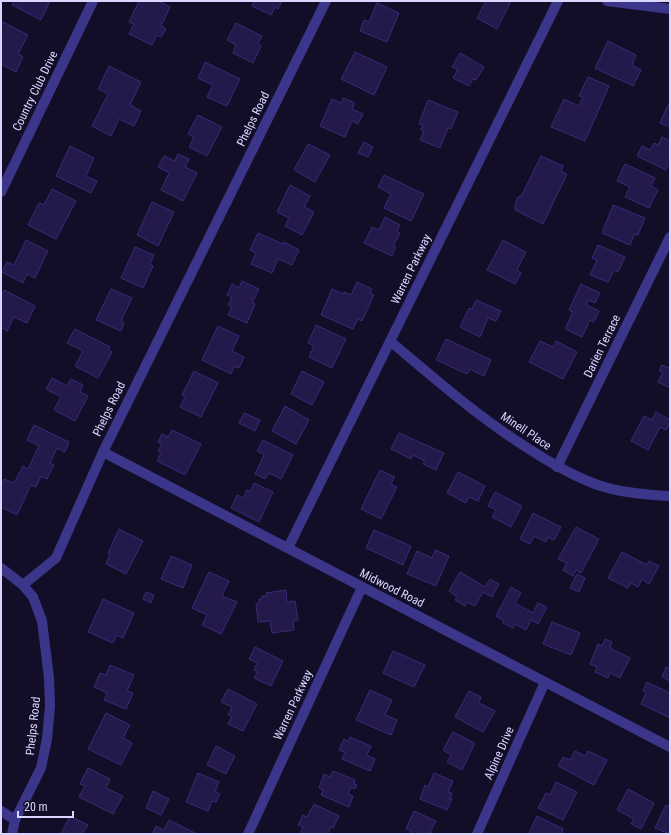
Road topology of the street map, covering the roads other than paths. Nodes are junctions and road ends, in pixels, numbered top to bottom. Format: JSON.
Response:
{"nodes":[{"id":1,"x":93,"y":1,"type":"edge"},
{"id":2,"x":326,"y":1,"type":"edge"},
{"id":3,"x":558,"y":1,"type":"edge"},
{"id":4,"x":607,"y":1,"type":"edge"},
{"id":5,"x":670,"y":9,"type":"edge"},
{"id":6,"x":1,"y":192,"type":"edge"},
{"id":7,"x":670,"y":237,"type":"edge"},
{"id":8,"x":390,"y":341,"type":"junction"},
{"id":9,"x":103,"y":452,"type":"junction"},
{"id":10,"x":557,"y":467,"type":"junction"},
{"id":11,"x":670,"y":496,"type":"edge"},
{"id":12,"x":288,"y":548,"type":"junction"},
{"id":13,"x":1,"y":568,"type":"edge"},
{"id":14,"x":23,"y":585,"type":"junction"},
{"id":15,"x":362,"y":587,"type":"junction"},
{"id":16,"x":546,"y":682,"type":"junction"},
{"id":17,"x":670,"y":747,"type":"edge"},
{"id":18,"x":1,"y":811,"type":"edge"},
{"id":19,"x":15,"y":820,"type":"junction"},
{"id":20,"x":12,"y":834,"type":"edge"},
{"id":21,"x":248,"y":834,"type":"edge"},
{"id":22,"x":477,"y":834,"type":"edge"}],
"edges":[{"from":1,"to":6,"type":"street","name":"Country Club Drive"},
{"from":2,"to":9,"type":"street","name":"Phelps Road"},
{"from":3,"to":8,"type":"street","name":"Warren Parkway"},
{"from":4,"to":5,"type":"street"},
{"from":7,"to":10,"type":"street","name":"Darien Terrace"},
{"from":8,"to":10,"type":"street","name":"Minell Place"},
{"from":8,"to":12,"type":"street","name":"Warren Parkway"},
{"from":9,"to":12,"type":"street","name":"Midwood Road"},
{"from":9,"to":14,"type":"street","name":"Phelps Road"},
{"from":10,"to":11,"type":"street","name":"Minell Place"},
{"from":12,"to":15,"type":"street","name":"Midwood Road"},
{"from":13,"to":14,"type":"street"},
{"from":14,"to":19,"type":"street","name":"Phelps Road"},
{"from":15,"to":16,"type":"street","name":"Midwood Road"},
{"from":15,"to":21,"type":"street","name":"Warren Parkway"},
{"from":16,"to":17,"type":"street","name":"Midwood Road"},
{"from":16,"to":22,"type":"street","name":"Alpine Drive"},
{"from":18,"to":19,"type":"street"},
{"from":19,"to":20,"type":"street","name":"Phelps Road"}]}
